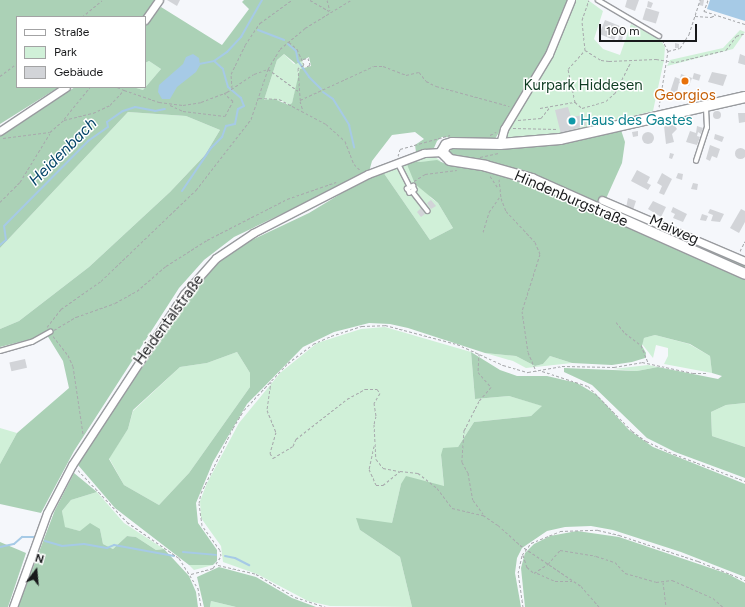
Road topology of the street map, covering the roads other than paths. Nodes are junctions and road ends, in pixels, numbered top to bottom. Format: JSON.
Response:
{"nodes":[{"id":1,"x":159,"y":0,"type":"edge"},
{"id":2,"x":571,"y":0,"type":"edge"},
{"id":3,"x":598,"y":0,"type":"edge"},
{"id":4,"x":146,"y":19,"type":"edge"},
{"id":5,"x":658,"y":36,"type":"road end"},
{"id":6,"x":64,"y":88,"type":"edge"},
{"id":7,"x":745,"y":97,"type":"edge"},
{"id":8,"x":706,"y":105,"type":"junction"},
{"id":9,"x":0,"y":131,"type":"edge"},
{"id":10,"x":500,"y":144,"type":"junction"},
{"id":11,"x":442,"y":152,"type":"junction"},
{"id":12,"x":696,"y":160,"type":"dead end"},
{"id":13,"x":397,"y":162,"type":"junction"},
{"id":14,"x":602,"y":200,"type":"dead end"},
{"id":15,"x":428,"y":211,"type":"dead end"},
{"id":16,"x":745,"y":260,"type":"edge"},
{"id":17,"x":745,"y":274,"type":"edge"},
{"id":18,"x":50,"y":332,"type":"road end"},
{"id":19,"x":0,"y":351,"type":"edge"},
{"id":20,"x":13,"y":607,"type":"edge"}],
"edges":[{"from":1,"to":4,"type":"street"},
{"from":2,"to":10,"type":"street"},
{"from":3,"to":5,"type":"lane"},
{"from":6,"to":9,"type":"street"},
{"from":7,"to":8,"type":"main road"},
{"from":8,"to":10,"type":"main road"},
{"from":8,"to":12,"type":"lane"},
{"from":10,"to":11,"type":"main road"},
{"from":11,"to":13,"type":"street","name":"Heidentalstraße"},
{"from":11,"to":17,"type":"main road","name":"Hindenburgstraße"},
{"from":13,"to":15,"type":"lane"},
{"from":13,"to":20,"type":"street","name":"Heidentalstraße"},
{"from":14,"to":16,"type":"street","name":"Maiweg"},
{"from":18,"to":19,"type":"lane"}]}
